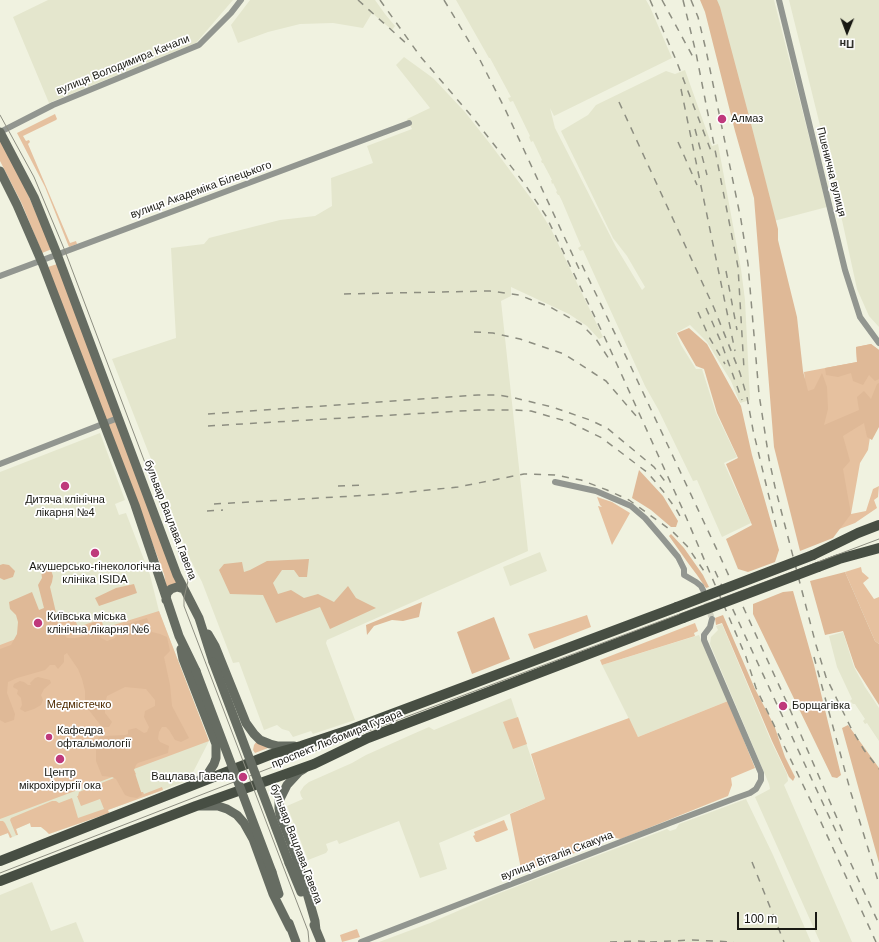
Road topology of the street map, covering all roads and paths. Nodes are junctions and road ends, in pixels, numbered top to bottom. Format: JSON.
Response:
{"nodes":[{"id":1,"x":241,"y":0,"type":"edge"},
{"id":2,"x":779,"y":0,"type":"edge"},
{"id":3,"x":410,"y":123,"type":"dead end"},
{"id":4,"x":0,"y":132,"type":"edge"},
{"id":5,"x":0,"y":171,"type":"edge"},
{"id":6,"x":57,"y":254,"type":"junction"},
{"id":7,"x":41,"y":260,"type":"junction"},
{"id":8,"x":0,"y":276,"type":"edge"},
{"id":9,"x":879,"y":343,"type":"edge"},
{"id":10,"x":118,"y":418,"type":"junction"},
{"id":11,"x":104,"y":424,"type":"junction"},
{"id":12,"x":0,"y":464,"type":"edge"},
{"id":13,"x":555,"y":482,"type":"dead end"},
{"id":14,"x":879,"y":525,"type":"edge"},
{"id":15,"x":879,"y":548,"type":"edge"},
{"id":16,"x":184,"y":589,"type":"junction"},
{"id":17,"x":703,"y":590,"type":"tunnel mouth"},
{"id":18,"x":166,"y":601,"type":"junction"},
{"id":19,"x":199,"y":618,"type":"junction"},
{"id":20,"x":712,"y":619,"type":"tunnel mouth"},
{"id":21,"x":179,"y":636,"type":"junction"},
{"id":22,"x":301,"y":746,"type":"junction"},
{"id":23,"x":314,"y":764,"type":"junction"},
{"id":24,"x":187,"y":787,"type":"junction"},
{"id":25,"x":196,"y":806,"type":"junction"},
{"id":26,"x":0,"y":861,"type":"edge"},
{"id":27,"x":0,"y":881,"type":"edge"},
{"id":28,"x":290,"y":928,"type":"junction"},
{"id":29,"x":316,"y":930,"type":"junction"},
{"id":30,"x":296,"y":942,"type":"edge"},
{"id":31,"x":321,"y":942,"type":"edge"},
{"id":32,"x":361,"y":942,"type":"edge"}],
"edges":[{"from":1,"to":4,"type":"street","name":"вулиця Володимира Качали"},
{"from":2,"to":9,"type":"street","name":"Пшенична вулиця"},
{"from":3,"to":6,"type":"street","name":"вулиця Академіка Білецького"},
{"from":4,"to":6,"type":"main road","name":"бульвар Вацлава Гавела"},
{"from":5,"to":7,"type":"main road"},
{"from":6,"to":7,"type":"street","name":"вулиця Академіка Білецького"},
{"from":6,"to":10,"type":"main road","name":"бульвар Вацлава Гавела"},
{"from":7,"to":8,"type":"street","name":"вулиця Академіка Білецького"},
{"from":7,"to":11,"type":"main road"},
{"from":10,"to":11,"type":"street"},
{"from":10,"to":16,"type":"main road","name":"бульвар Вацлава Гавела"},
{"from":11,"to":12,"type":"street"},
{"from":11,"to":18,"type":"main road"},
{"from":13,"to":17,"type":"street"},
{"from":14,"to":22,"type":"main road","name":"проспект Любомира Гузара","bridge":true},
{"from":15,"to":23,"type":"main road","name":"проспект Любомира Гузара","bridge":true},
{"from":16,"to":18,"type":"main road"},
{"from":16,"to":19,"type":"main road","name":"бульвар Вацлава Гавела"},
{"from":18,"to":21,"type":"main road"},
{"from":19,"to":22,"type":"main road"},
{"from":19,"to":29,"type":"main road","name":"бульвар Вацлава Гавела","bridge":true},
{"from":20,"to":32,"type":"street","name":"вулиця Віталія Скакуна"},
{"from":21,"to":24,"type":"main road"},
{"from":21,"to":28,"type":"main road","bridge":true},
{"from":22,"to":24,"type":"main road","name":"проспект Любомира Гузара"},
{"from":23,"to":25,"type":"main road","name":"проспект Любомира Гузара"},
{"from":23,"to":29,"type":"main road"},
{"from":24,"to":26,"type":"main road","name":"проспект Любомира Гузара"},
{"from":25,"to":27,"type":"main road","name":"проспект Любомира Гузара"},
{"from":25,"to":28,"type":"main road"},
{"from":28,"to":30,"type":"main road"},
{"from":29,"to":31,"type":"main road","name":"бульвар Вацлава Гавела"}]}
